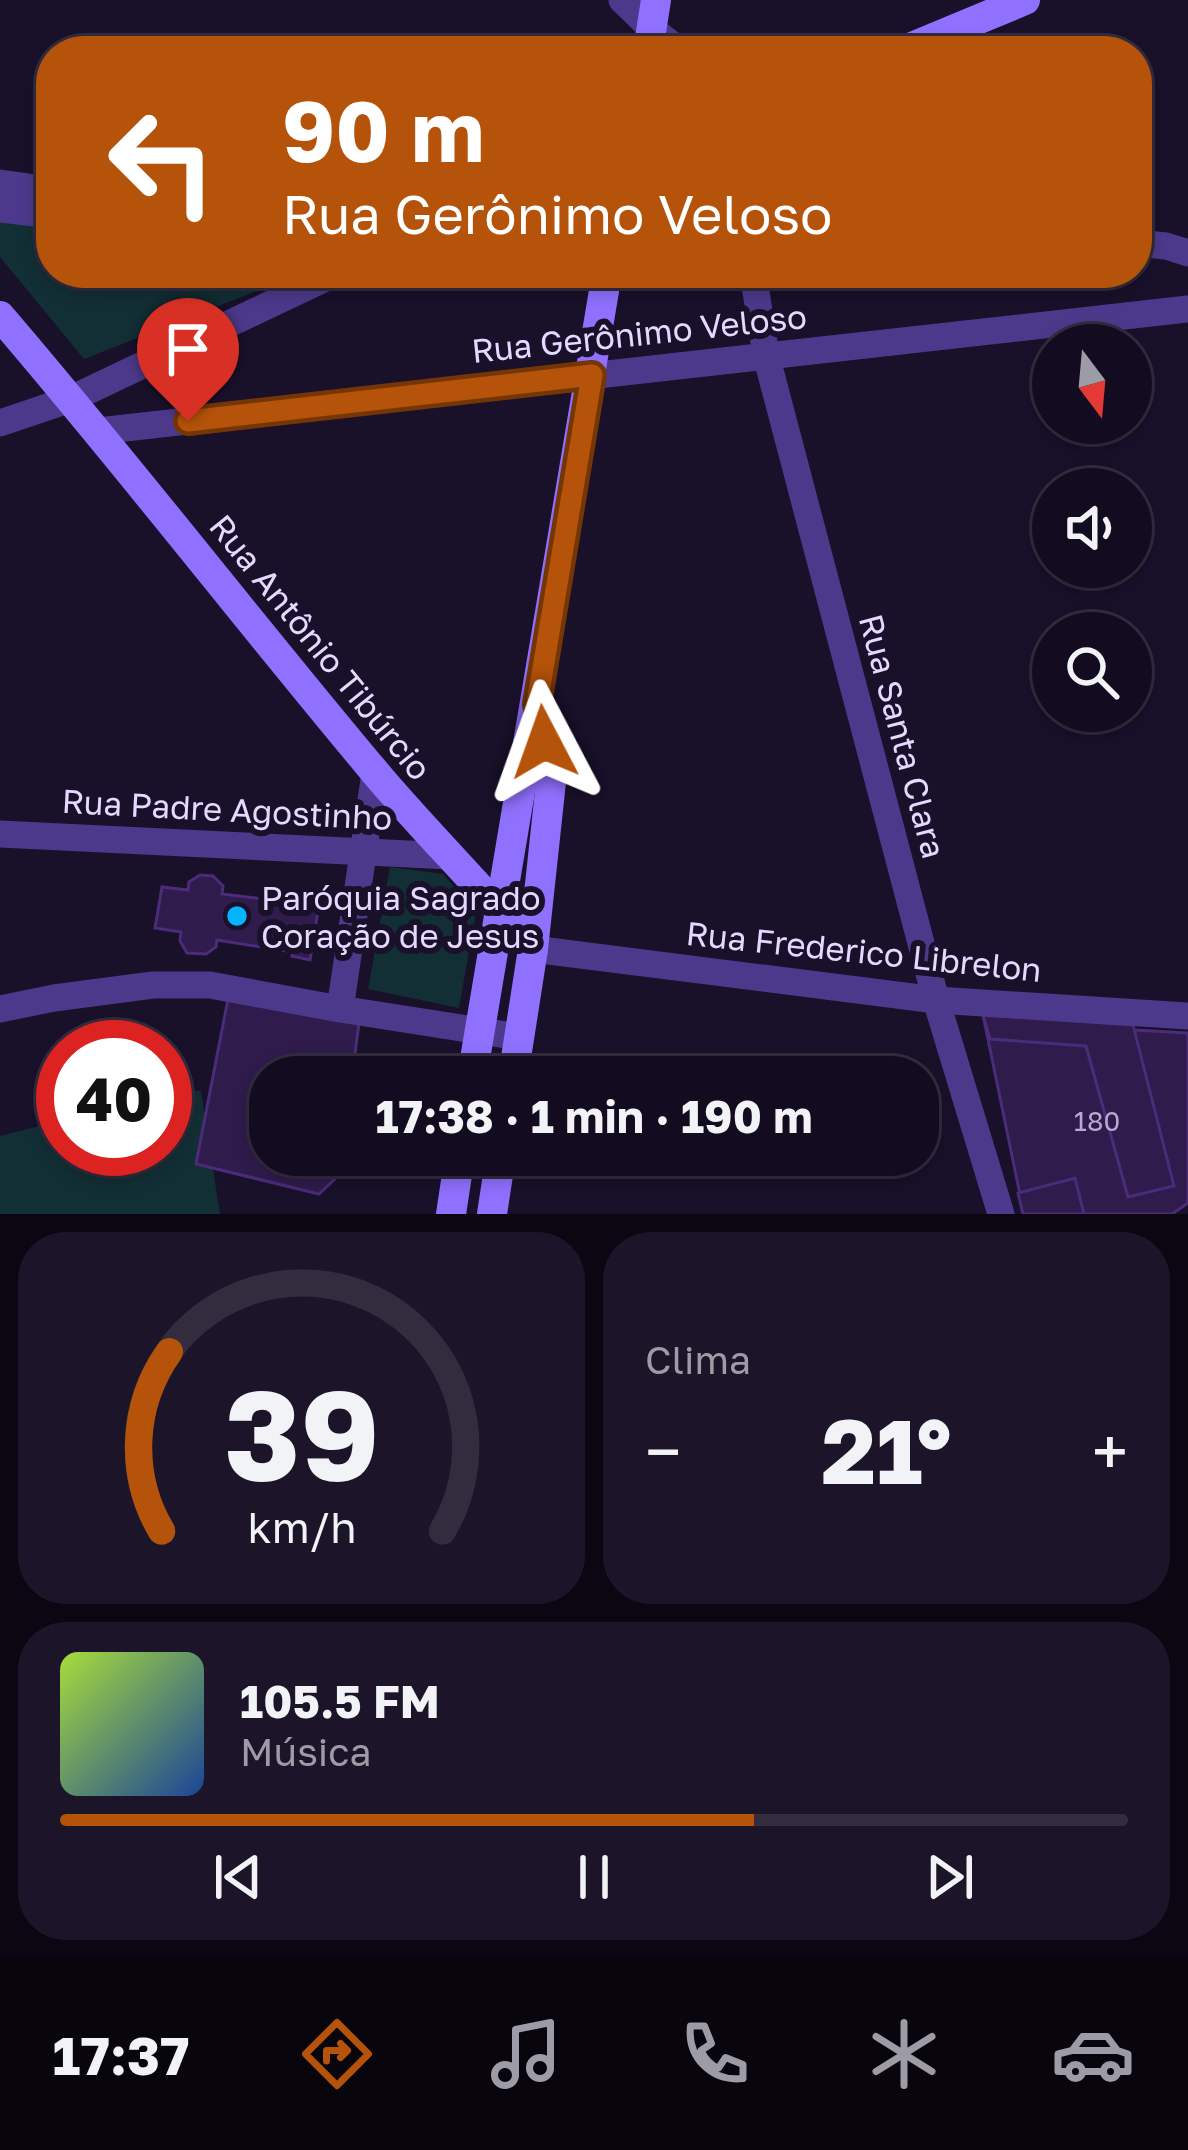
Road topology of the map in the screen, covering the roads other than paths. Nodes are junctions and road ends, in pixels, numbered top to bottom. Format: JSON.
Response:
{"nodes":[{"id":1,"x":622,"y":0,"type":"edge"},
{"id":2,"x":1025,"y":0,"type":"edge"},
{"id":3,"x":652,"y":27,"type":"edge"},
{"id":4,"x":938,"y":36,"type":"edge"},
{"id":5,"x":0,"y":183,"type":"edge"},
{"id":6,"x":36,"y":188,"type":"edge"},
{"id":7,"x":0,"y":209,"type":"edge"},
{"id":8,"x":36,"y":213,"type":"edge"},
{"id":9,"x":1152,"y":244,"type":"edge"},
{"id":10,"x":1188,"y":253,"type":"edge"},
{"id":11,"x":304,"y":288,"type":"edge"},
{"id":12,"x":605,"y":288,"type":"edge"},
{"id":13,"x":755,"y":288,"type":"edge"},
{"id":14,"x":1188,"y":309,"type":"edge"},
{"id":15,"x":0,"y":316,"type":"edge"},
{"id":16,"x":766,"y":355,"type":"junction"},
{"id":17,"x":592,"y":375,"type":"junction"},
{"id":18,"x":71,"y":399,"type":"junction"},
{"id":19,"x":0,"y":422,"type":"edge"},
{"id":20,"x":98,"y":431,"type":"junction"},
{"id":21,"x":537,"y":704,"type":"junction"},
{"id":22,"x":375,"y":773,"type":"junction"},
{"id":23,"x":0,"y":834,"type":"edge"},
{"id":24,"x":363,"y":851,"type":"junction"},
{"id":25,"x":450,"y":856,"type":"junction"},
{"id":26,"x":499,"y":908,"type":"junction"},
{"id":27,"x":533,"y":949,"type":"junction"},
{"id":28,"x":935,"y":1000,"type":"junction"},
{"id":29,"x":0,"y":1009,"type":"edge"},
{"id":30,"x":340,"y":1009,"type":"junction"},
{"id":31,"x":1188,"y":1016,"type":"edge"},
{"id":32,"x":479,"y":1031,"type":"junction"},
{"id":33,"x":520,"y":1037,"type":"junction"},
{"id":34,"x":475,"y":1056,"type":"edge"},
{"id":35,"x":517,"y":1056,"type":"edge"},
{"id":36,"x":457,"y":1176,"type":"edge"},
{"id":37,"x":498,"y":1176,"type":"edge"},
{"id":38,"x":452,"y":1214,"type":"edge"},
{"id":39,"x":492,"y":1214,"type":"edge"},
{"id":40,"x":1001,"y":1214,"type":"edge"}],
"edges":[{"from":1,"to":3,"type":"street"},
{"from":2,"to":4,"type":"street"},
{"from":5,"to":6,"type":"street"},
{"from":7,"to":8,"type":"street"},
{"from":9,"to":10,"type":"street"},
{"from":11,"to":18,"type":"street"},
{"from":12,"to":17,"type":"street"},
{"from":13,"to":16,"type":"street","name":"Rua Santa Clara"},
{"from":14,"to":16,"type":"street","name":"Rua Gerônimo Veloso"},
{"from":15,"to":18,"type":"street","name":"Rua Antônio Tibúrcio"},
{"from":16,"to":17,"type":"street","name":"Rua Gerônimo Veloso"},
{"from":16,"to":28,"type":"street","name":"Rua Santa Clara"},
{"from":17,"to":20,"type":"street","name":"Rua Gerônimo Veloso"},
{"from":17,"to":21,"type":"street"},
{"from":18,"to":19,"type":"street"},
{"from":18,"to":20,"type":"street","name":"Rua Antônio Tibúrcio"},
{"from":20,"to":22,"type":"street","name":"Rua Antônio Tibúrcio"},
{"from":21,"to":26,"type":"street"},
{"from":21,"to":27,"type":"street"},
{"from":22,"to":24,"type":"street"},
{"from":22,"to":25,"type":"street","name":"Rua Antônio Tibúrcio"},
{"from":23,"to":24,"type":"street","name":"Rua Padre Agostinho"},
{"from":24,"to":25,"type":"street","name":"Rua Padre Agostinho"},
{"from":24,"to":30,"type":"street"},
{"from":25,"to":26,"type":"street","name":"Rua Antônio Tibúrcio"},
{"from":26,"to":27,"type":"street","name":"Rua Antônio Tibúrcio"},
{"from":26,"to":32,"type":"street"},
{"from":27,"to":28,"type":"street","name":"Rua Frederico Librelon"},
{"from":27,"to":33,"type":"street"},
{"from":28,"to":31,"type":"street","name":"Rua Frederico Librelon"},
{"from":28,"to":40,"type":"street","name":"Rua Santa Clara"},
{"from":29,"to":30,"type":"street"},
{"from":30,"to":32,"type":"street"},
{"from":32,"to":33,"type":"street"},
{"from":32,"to":34,"type":"street"},
{"from":33,"to":35,"type":"street"},
{"from":36,"to":38,"type":"street"},
{"from":37,"to":39,"type":"street"}]}
